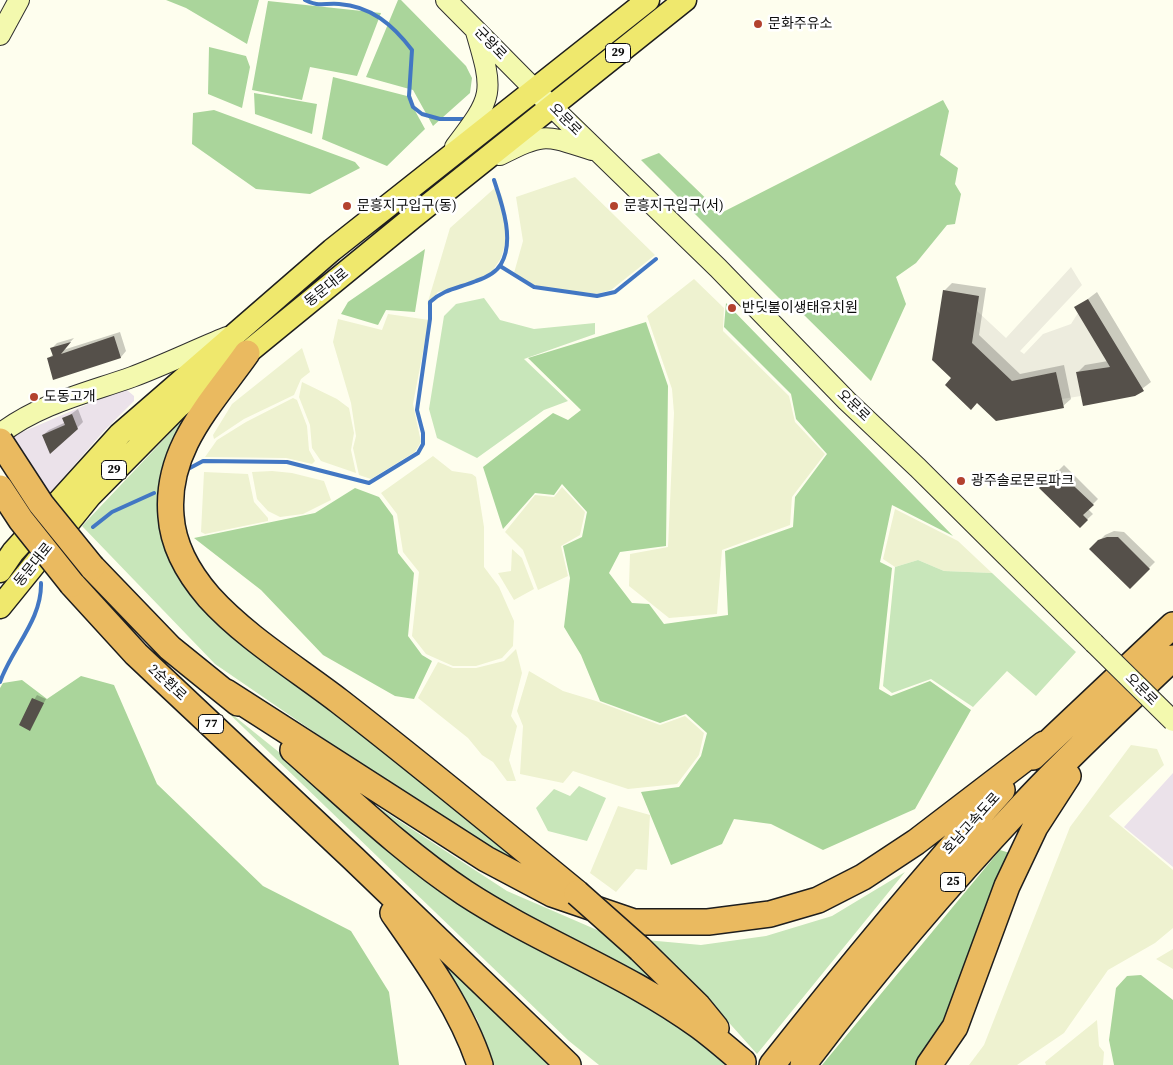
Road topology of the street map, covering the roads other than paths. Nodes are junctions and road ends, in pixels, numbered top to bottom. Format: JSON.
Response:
{"nodes":[{"id":1,"x":19,"y":0,"type":"edge"},
{"id":2,"x":446,"y":0,"type":"edge"},
{"id":3,"x":648,"y":0,"type":"edge"},
{"id":4,"x":685,"y":0,"type":"edge"},
{"id":5,"x":475,"y":28,"type":"junction"},
{"id":6,"x":0,"y":36,"type":"edge"},
{"id":7,"x":534,"y":89,"type":"junction"},
{"id":8,"x":551,"y":106,"type":"junction"},
{"id":9,"x":597,"y":151,"type":"junction"},
{"id":10,"x":448,"y":157,"type":"junction"},
{"id":11,"x":473,"y":169,"type":"junction"},
{"id":12,"x":243,"y":343,"type":"junction"},
{"id":13,"x":0,"y":434,"type":"edge"},
{"id":14,"x":0,"y":441,"type":"edge"},
{"id":15,"x":0,"y":488,"type":"edge"},
{"id":16,"x":0,"y":570,"type":"edge"},
{"id":17,"x":0,"y":607,"type":"edge"},
{"id":18,"x":1173,"y":625,"type":"edge"},
{"id":19,"x":1173,"y":658,"type":"edge"},
{"id":20,"x":226,"y":692,"type":"junction"},
{"id":21,"x":1117,"y":712,"type":"junction"},
{"id":22,"x":1173,"y":721,"type":"edge"},
{"id":23,"x":1044,"y":744,"type":"junction"},
{"id":24,"x":354,"y":858,"type":"junction"},
{"id":25,"x":744,"y":1063,"type":"edge"},
{"id":26,"x":480,"y":1065,"type":"edge"},
{"id":27,"x":568,"y":1065,"type":"edge"},
{"id":28,"x":772,"y":1065,"type":"edge"},
{"id":29,"x":803,"y":1065,"type":"edge"},
{"id":30,"x":928,"y":1065,"type":"edge"}],
"edges":[{"from":1,"to":6,"type":"main road"},
{"from":2,"to":5,"type":"main road","name":"군왕로"},
{"from":3,"to":7,"type":"main road","name":"동문대로","number":"29"},
{"from":4,"to":8,"type":"main road","name":"동문대로","number":"29"},
{"from":5,"to":7,"type":"main road","name":"군왕로"},
{"from":5,"to":10,"type":"main road"},
{"from":7,"to":8,"type":"main road","name":"오문로"},
{"from":7,"to":10,"type":"main road","name":"동문대로","number":"29"},
{"from":8,"to":9,"type":"main road","name":"오문로"},
{"from":8,"to":11,"type":"main road","name":"동문대로","number":"29"},
{"from":9,"to":11,"type":"main road"},
{"from":9,"to":22,"type":"main road","name":"오문로","bridge":true},
{"from":10,"to":12,"type":"main road","name":"동문대로","number":"29"},
{"from":11,"to":12,"type":"main road","name":"동문대로","number":"29"},
{"from":12,"to":13,"type":"main road","name":"동문대로"},
{"from":12,"to":16,"type":"main road","name":"동문대로","number":"29"},
{"from":12,"to":17,"type":"main road","name":"동문대로","number":"29"},
{"from":12,"to":25,"type":"highway","bridge":true},
{"from":14,"to":20,"type":"highway","name":"2순환로","bridge":true},
{"from":15,"to":24,"type":"highway","name":"2순환로","number":"77","bridge":true},
{"from":18,"to":23,"type":"highway","name":"호남고속도로","number":"25"},
{"from":19,"to":21,"type":"highway","name":"호남고속도로","number":"25"},
{"from":20,"to":23,"type":"highway"},
{"from":20,"to":25,"type":"highway"},
{"from":21,"to":29,"type":"highway","name":"호남고속도로","number":"25"},
{"from":21,"to":30,"type":"highway"},
{"from":23,"to":28,"type":"highway","name":"호남고속도로","number":"25"},
{"from":24,"to":26,"type":"highway"},
{"from":24,"to":27,"type":"highway"}]}
